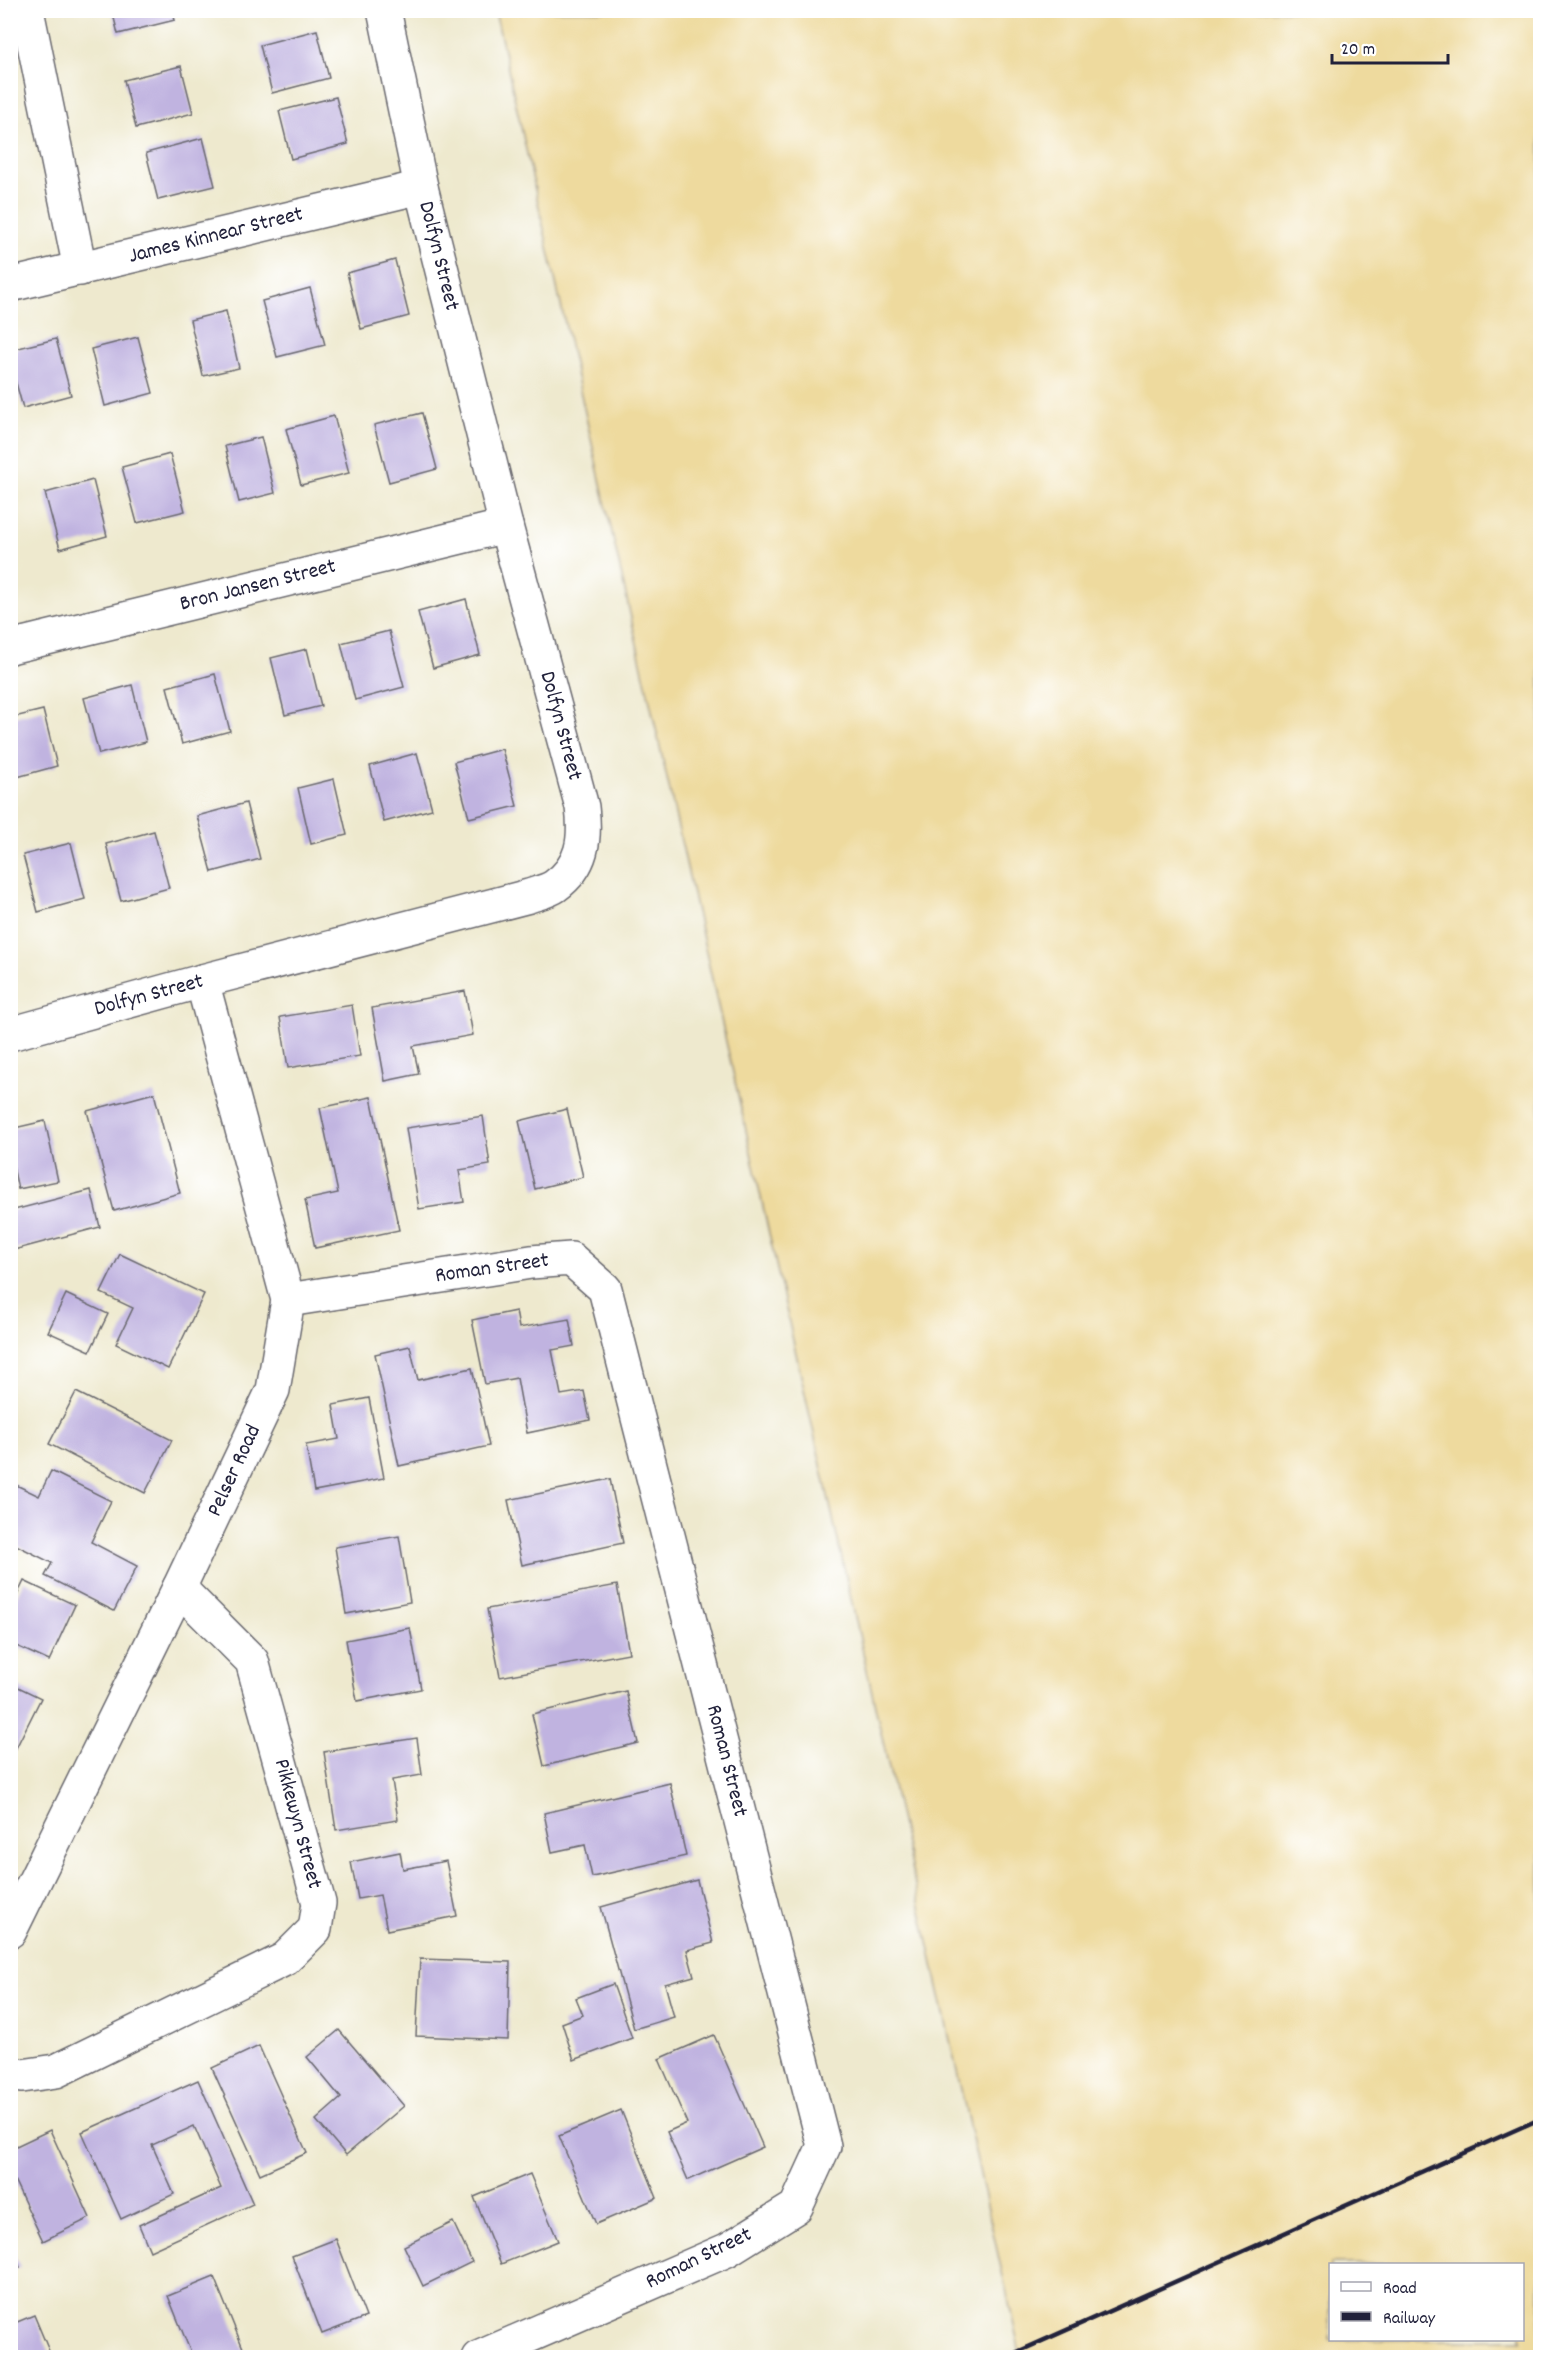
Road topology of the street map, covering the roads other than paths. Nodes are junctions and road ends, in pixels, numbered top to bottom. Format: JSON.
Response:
{"nodes":[{"id":1,"x":27,"y":10,"type":"edge"},
{"id":2,"x":384,"y":10,"type":"edge"},
{"id":3,"x":421,"y":187,"type":"junction"},
{"id":4,"x":80,"y":269,"type":"junction"},
{"id":5,"x":10,"y":285,"type":"edge"},
{"id":6,"x":506,"y":526,"type":"junction"},
{"id":7,"x":10,"y":647,"type":"edge"},
{"id":8,"x":202,"y":981,"type":"junction"},
{"id":9,"x":10,"y":1034,"type":"edge"},
{"id":10,"x":288,"y":1300,"type":"junction"},
{"id":11,"x":179,"y":1588,"type":"junction"},
{"id":12,"x":10,"y":1930,"type":"edge"},
{"id":13,"x":10,"y":2073,"type":"edge"},
{"id":14,"x":478,"y":2358,"type":"edge"}],
"edges":[{"from":1,"to":4,"type":"street"},
{"from":2,"to":3,"type":"street","name":"Dolfyn Street"},
{"from":3,"to":4,"type":"street","name":"James Kinnear Street"},
{"from":3,"to":6,"type":"street","name":"Dolfyn Street"},
{"from":4,"to":5,"type":"street","name":"James Kinnear Street"},
{"from":6,"to":7,"type":"street","name":"Bron Jansen Street"},
{"from":6,"to":8,"type":"street","name":"Dolfyn Street"},
{"from":8,"to":9,"type":"street","name":"Dolfyn Street"},
{"from":8,"to":10,"type":"street","name":"Pelser Road"},
{"from":10,"to":11,"type":"street","name":"Pelser Road"},
{"from":10,"to":14,"type":"street","name":"Roman Street"},
{"from":11,"to":12,"type":"street","name":"Pelser Road"},
{"from":11,"to":13,"type":"street","name":"Pikkewyn Street"}]}
